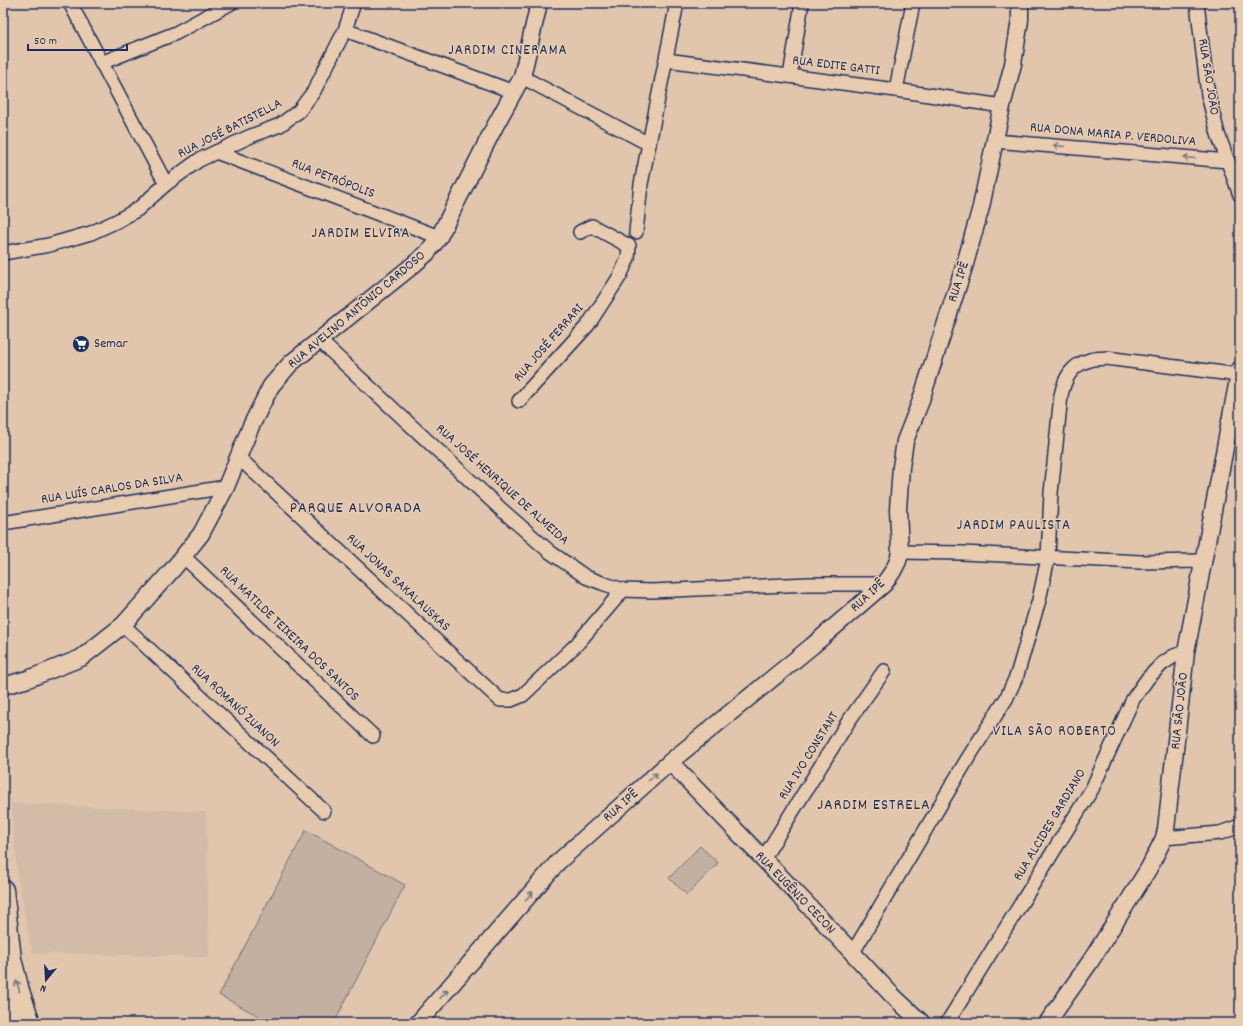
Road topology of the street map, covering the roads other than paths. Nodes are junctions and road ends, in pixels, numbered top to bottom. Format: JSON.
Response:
{"nodes":[{"id":1,"x":70,"y":3,"type":"edge"},
{"id":2,"x":231,"y":3,"type":"edge"},
{"id":3,"x":354,"y":3,"type":"edge"},
{"id":4,"x":539,"y":3,"type":"edge"},
{"id":5,"x":677,"y":3,"type":"edge"},
{"id":6,"x":802,"y":3,"type":"edge"},
{"id":7,"x":912,"y":3,"type":"edge"},
{"id":8,"x":1020,"y":3,"type":"edge"},
{"id":9,"x":1197,"y":3,"type":"edge"},
{"id":10,"x":345,"y":30,"type":"junction"},
{"id":11,"x":666,"y":60,"type":"junction"},
{"id":12,"x":101,"y":63,"type":"junction"},
{"id":13,"x":790,"y":76,"type":"junction"},
{"id":14,"x":522,"y":77,"type":"junction"},
{"id":15,"x":896,"y":90,"type":"junction"},
{"id":16,"x":514,"y":92,"type":"junction"},
{"id":17,"x":1002,"y":106,"type":"junction"},
{"id":18,"x":995,"y":141,"type":"junction"},
{"id":19,"x":648,"y":144,"type":"junction"},
{"id":20,"x":216,"y":152,"type":"junction"},
{"id":21,"x":1228,"y":161,"type":"junction"},
{"id":22,"x":166,"y":184,"type":"junction"},
{"id":23,"x":1240,"y":195,"type":"edge"},
{"id":24,"x":580,"y":232,"type":"dead end"},
{"id":25,"x":636,"y":232,"type":"dead end"},
{"id":26,"x":439,"y":237,"type":"junction"},
{"id":27,"x":3,"y":253,"type":"edge"},
{"id":28,"x":319,"y":340,"type":"junction"},
{"id":29,"x":1239,"y":372,"type":"edge"},
{"id":30,"x":519,"y":401,"type":"dead end"},
{"id":31,"x":238,"y":457,"type":"junction"},
{"id":32,"x":226,"y":487,"type":"junction"},
{"id":33,"x":3,"y":523,"type":"edge"},
{"id":34,"x":900,"y":552,"type":"junction"},
{"id":35,"x":183,"y":556,"type":"junction"},
{"id":36,"x":1048,"y":558,"type":"junction"},
{"id":37,"x":1203,"y":561,"type":"junction"},
{"id":38,"x":884,"y":584,"type":"junction"},
{"id":39,"x":623,"y":590,"type":"junction"},
{"id":40,"x":123,"y":625,"type":"junction"},
{"id":41,"x":1186,"y":652,"type":"junction"},
{"id":42,"x":884,"y":671,"type":"dead end"},
{"id":43,"x":3,"y":686,"type":"edge"},
{"id":44,"x":373,"y":736,"type":"dead end"},
{"id":45,"x":670,"y":762,"type":"junction"},
{"id":46,"x":324,"y":811,"type":"dead end"},
{"id":47,"x":1240,"y":826,"type":"edge"},
{"id":48,"x":1164,"y":838,"type":"junction"},
{"id":49,"x":763,"y":859,"type":"junction"},
{"id":50,"x":3,"y":890,"type":"edge"},
{"id":51,"x":852,"y":954,"type":"junction"},
{"id":52,"x":3,"y":981,"type":"edge"},
{"id":53,"x":15,"y":1023,"type":"edge"},
{"id":54,"x":30,"y":1023,"type":"edge"},
{"id":55,"x":418,"y":1023,"type":"edge"},
{"id":56,"x":922,"y":1023,"type":"edge"},
{"id":57,"x":947,"y":1023,"type":"edge"},
{"id":58,"x":1047,"y":1023,"type":"edge"}],
"edges":[{"from":1,"to":12,"type":"street"},
{"from":2,"to":12,"type":"street"},
{"from":3,"to":10,"type":"street","name":"RUA JOSÉ BATISTELLA"},
{"from":4,"to":14,"type":"street","name":"RUA AVELINO ANTÔNIO CARDOSO"},
{"from":5,"to":11,"type":"street"},
{"from":6,"to":13,"type":"street"},
{"from":7,"to":15,"type":"street"},
{"from":8,"to":17,"type":"street","name":"RUA IPÊ"},
{"from":9,"to":21,"type":"street","name":"RUA SÃO JOÃO"},
{"from":10,"to":16,"type":"street"},
{"from":10,"to":20,"type":"street","name":"RUA JOSÉ BATISTELLA"},
{"from":11,"to":13,"type":"street","name":"RUA EDITE GATTI"},
{"from":11,"to":19,"type":"street"},
{"from":12,"to":22,"type":"street"},
{"from":13,"to":15,"type":"street","name":"RUA EDITE GATTI"},
{"from":14,"to":16,"type":"street","name":"RUA AVELINO ANTÔNIO CARDOSO"},
{"from":14,"to":19,"type":"street"},
{"from":15,"to":17,"type":"street","name":"RUA EDITE GATTI"},
{"from":16,"to":26,"type":"street","name":"RUA AVELINO ANTÔNIO CARDOSO"},
{"from":17,"to":18,"type":"street","name":"RUA IPÊ"},
{"from":21,"to":18,"type":"street","name":"RUA DONA MARIA P. VERDOLIVA","one_way":true},
{"from":18,"to":34,"type":"street","name":"RUA IPÊ"},
{"from":19,"to":25,"type":"street"},
{"from":20,"to":22,"type":"street","name":"RUA JOSÉ BATISTELLA"},
{"from":20,"to":26,"type":"street","name":"RUA PETRÓPOLIS"},
{"from":21,"to":23,"type":"street","name":"RUA SÃO JOÃO"},
{"from":22,"to":27,"type":"street","name":"RUA JOSÉ BATISTELLA"},
{"from":24,"to":30,"type":"street","name":"RUA JOSÉ FERRARI"},
{"from":26,"to":28,"type":"street","name":"RUA AVELINO ANTÔNIO CARDOSO"},
{"from":28,"to":31,"type":"street","name":"RUA AVELINO ANTÔNIO CARDOSO"},
{"from":28,"to":39,"type":"street","name":"RUA JOSÉ HENRIQUE DE ALMEIDA"},
{"from":29,"to":36,"type":"street"},
{"from":29,"to":37,"type":"street","name":"RUA SÃO JOÃO"},
{"from":31,"to":32,"type":"street","name":"RUA AVELINO ANTÔNIO CARDOSO"},
{"from":31,"to":39,"type":"street","name":"RUA JONAS SAKALAUSKAS"},
{"from":32,"to":33,"type":"street","name":"RUA LUÍS CARLOS DA SILVA"},
{"from":32,"to":35,"type":"street","name":"RUA AVELINO ANTÔNIO CARDOSO"},
{"from":34,"to":36,"type":"street"},
{"from":34,"to":38,"type":"street","name":"RUA IPÊ"},
{"from":35,"to":40,"type":"street","name":"RUA AVELINO ANTÔNIO CARDOSO"},
{"from":35,"to":44,"type":"street","name":"RUA MATILDE TEIXEIRA DOS SANTOS"},
{"from":36,"to":37,"type":"street"},
{"from":36,"to":51,"type":"street"},
{"from":37,"to":41,"type":"street","name":"RUA SÃO JOÃO"},
{"from":38,"to":39,"type":"street","name":"RUA JOSÉ HENRIQUE DE ALMEIDA"},
{"from":38,"to":45,"type":"street","name":"RUA IPÊ"},
{"from":40,"to":43,"type":"street","name":"RUA AVELINO ANTÔNIO CARDOSO"},
{"from":40,"to":46,"type":"street","name":"RUA ROMANÓ ZUANON"},
{"from":41,"to":48,"type":"street","name":"RUA SÃO JOÃO"},
{"from":41,"to":57,"type":"street","name":"RUA ALCIDES GARDIANO"},
{"from":42,"to":49,"type":"street","name":"RUA IVO CONSTANT"},
{"from":45,"to":49,"type":"street","name":"RUA EUGÊNIO CECON"},
{"from":55,"to":45,"type":"street","name":"RUA IPÊ","one_way":true},
{"from":47,"to":48,"type":"street"},
{"from":48,"to":58,"type":"street","name":"RUA SÃO JOÃO"},
{"from":49,"to":51,"type":"street","name":"RUA EUGÊNIO CECON"},
{"from":54,"to":50,"type":"main road","one_way":true},
{"from":51,"to":56,"type":"street","name":"RUA EUGÊNIO CECON"},
{"from":52,"to":53,"type":"main road"}]}
